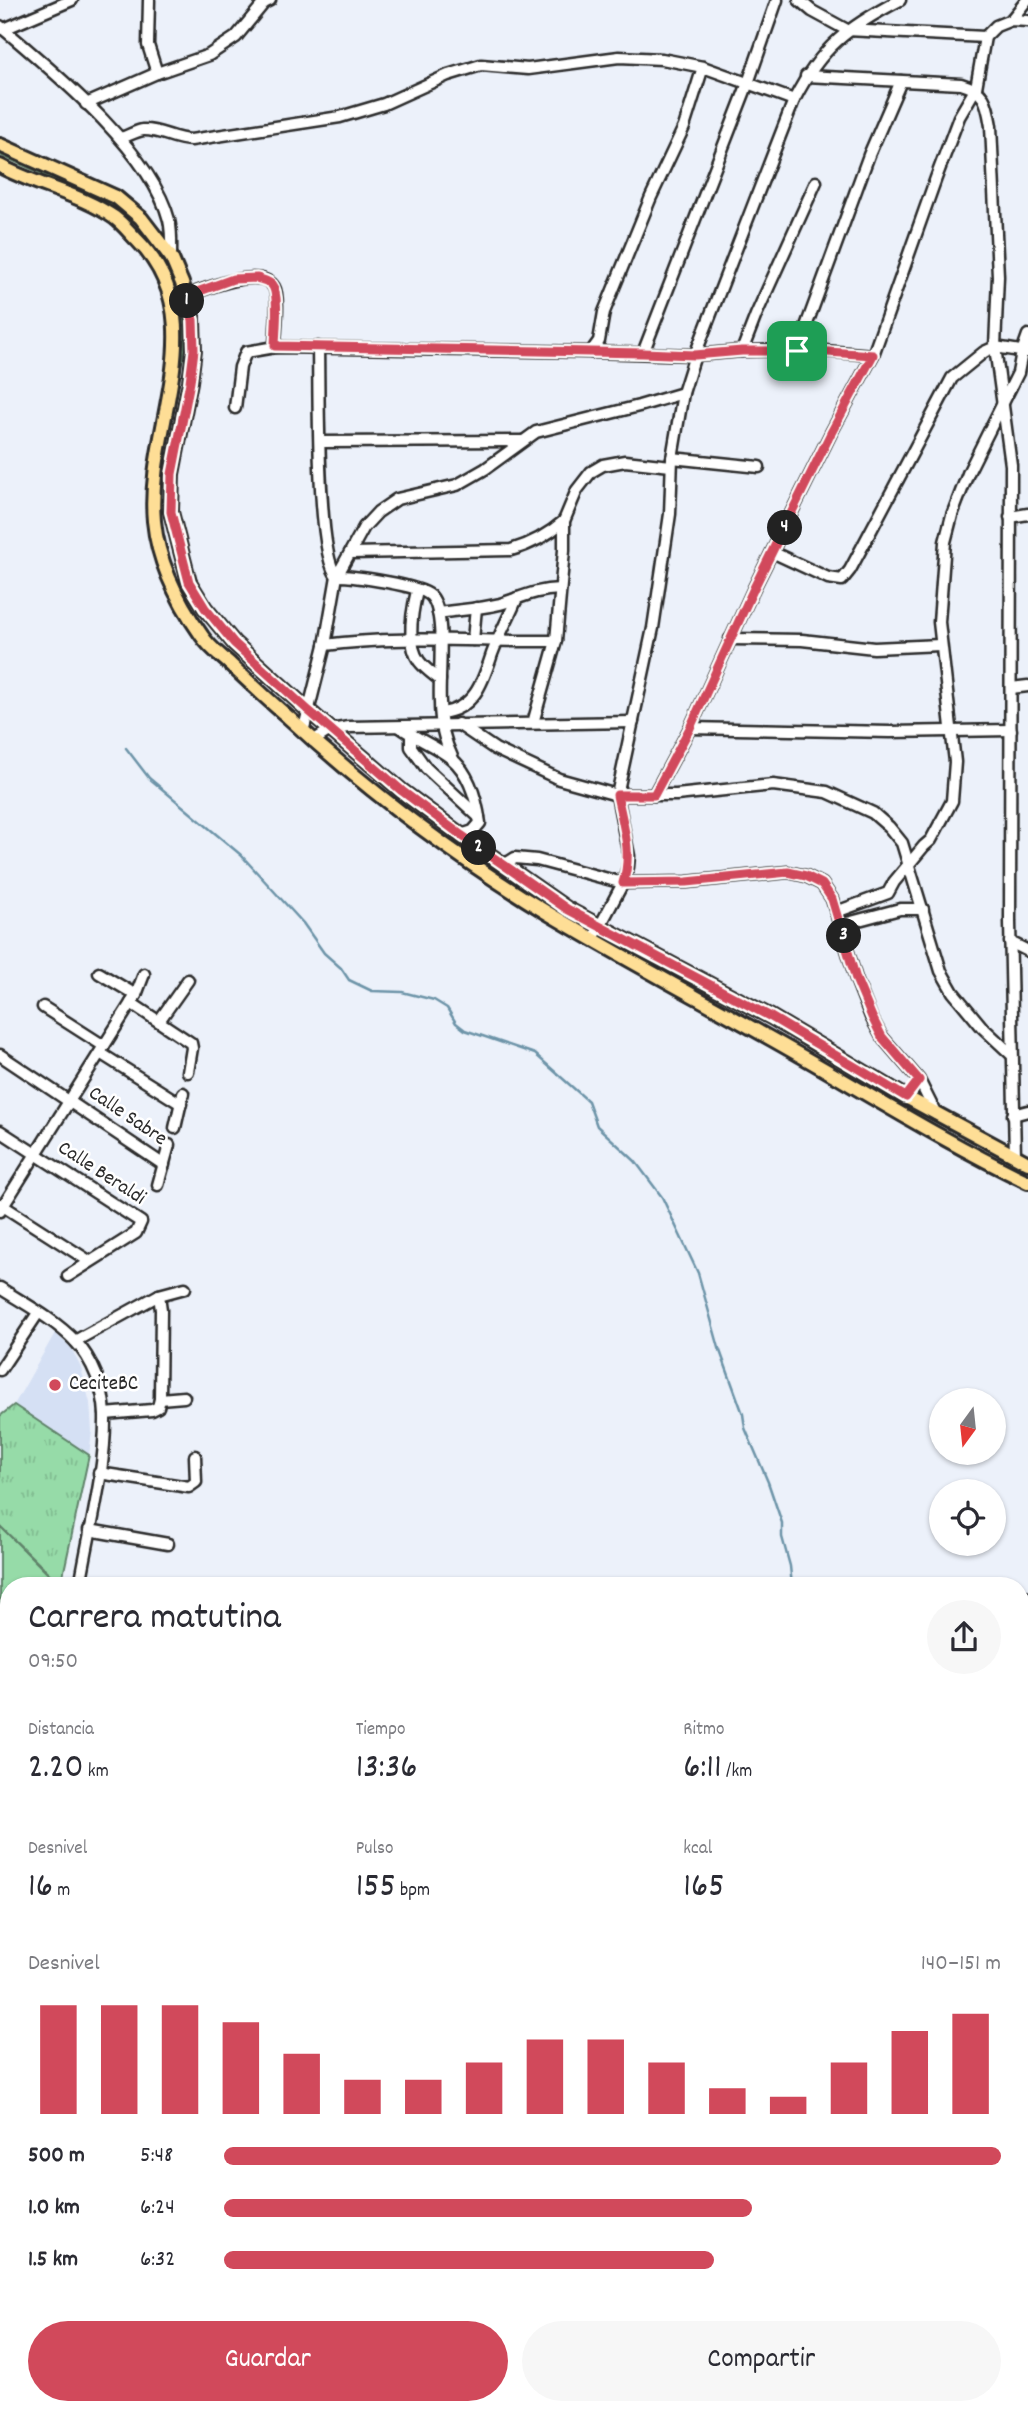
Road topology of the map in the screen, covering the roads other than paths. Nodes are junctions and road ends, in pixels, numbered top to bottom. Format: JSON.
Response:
{"nodes":[{"id":1,"x":72,"y":0,"type":"edge"},
{"id":2,"x":149,"y":0,"type":"edge"},
{"id":3,"x":270,"y":0,"type":"edge"},
{"id":4,"x":777,"y":0,"type":"edge"},
{"id":5,"x":799,"y":0,"type":"edge"},
{"id":6,"x":900,"y":0,"type":"edge"},
{"id":7,"x":1027,"y":0,"type":"edge"},
{"id":8,"x":1011,"y":20,"type":"junction"},
{"id":9,"x":1028,"y":21,"type":"edge"},
{"id":10,"x":2,"y":28,"type":"edge"},
{"id":11,"x":847,"y":30,"type":"junction"},
{"id":12,"x":985,"y":37,"type":"junction"},
{"id":13,"x":703,"y":67,"type":"junction"},
{"id":14,"x":157,"y":73,"type":"junction"},
{"id":15,"x":806,"y":76,"type":"junction"},
{"id":16,"x":901,"y":81,"type":"junction"},
{"id":17,"x":748,"y":83,"type":"junction"},
{"id":18,"x":976,"y":88,"type":"junction"},
{"id":19,"x":794,"y":100,"type":"junction"},
{"id":20,"x":86,"y":104,"type":"junction"},
{"id":21,"x":121,"y":138,"type":"junction"},
{"id":22,"x":0,"y":145,"type":"edge"},
{"id":23,"x":0,"y":166,"type":"edge"},
{"id":24,"x":816,"y":182,"type":"dead end"},
{"id":25,"x":172,"y":257,"type":"junction"},
{"id":26,"x":186,"y":296,"type":"junction"},
{"id":27,"x":1028,"y":335,"type":"edge"},
{"id":28,"x":275,"y":346,"type":"junction"},
{"id":29,"x":318,"y":347,"type":"junction"},
{"id":30,"x":995,"y":348,"type":"junction"},
{"id":31,"x":742,"y":351,"type":"junction"},
{"id":32,"x":797,"y":351,"type":"junction"},
{"id":33,"x":591,"y":352,"type":"junction"},
{"id":34,"x":1025,"y":352,"type":"edge"},
{"id":35,"x":643,"y":353,"type":"junction"},
{"id":36,"x":695,"y":355,"type":"junction"},
{"id":37,"x":873,"y":355,"type":"junction"},
{"id":38,"x":173,"y":375,"type":"junction"},
{"id":39,"x":190,"y":382,"type":"junction"},
{"id":40,"x":683,"y":393,"type":"junction"},
{"id":41,"x":1003,"y":405,"type":"junction"},
{"id":42,"x":235,"y":408,"type":"dead end"},
{"id":43,"x":522,"y":441,"type":"junction"},
{"id":44,"x":321,"y":442,"type":"junction"},
{"id":45,"x":672,"y":462,"type":"junction"},
{"id":46,"x":758,"y":467,"type":"dead end"},
{"id":47,"x":1028,"y":514,"type":"edge"},
{"id":48,"x":1010,"y":517,"type":"junction"},
{"id":49,"x":564,"y":521,"type":"junction"},
{"id":50,"x":772,"y":552,"type":"junction"},
{"id":51,"x":350,"y":553,"type":"junction"},
{"id":52,"x":337,"y":576,"type":"junction"},
{"id":53,"x":560,"y":589,"type":"junction"},
{"id":54,"x":417,"y":591,"type":"junction"},
{"id":55,"x":517,"y":598,"type":"junction"},
{"id":56,"x":476,"y":608,"type":"junction"},
{"id":57,"x":438,"y":613,"type":"junction"},
{"id":58,"x":412,"y":639,"type":"junction"},
{"id":59,"x":730,"y":639,"type":"junction"},
{"id":60,"x":441,"y":640,"type":"junction"},
{"id":61,"x":473,"y":640,"type":"junction"},
{"id":62,"x":556,"y":640,"type":"junction"},
{"id":63,"x":498,"y":642,"type":"junction"},
{"id":64,"x":325,"y":645,"type":"junction"},
{"id":65,"x":940,"y":645,"type":"junction"},
{"id":66,"x":440,"y":680,"type":"junction"},
{"id":67,"x":1028,"y":686,"type":"edge"},
{"id":68,"x":1011,"y":688,"type":"junction"},
{"id":69,"x":309,"y":711,"type":"junction"},
{"id":70,"x":441,"y":719,"type":"junction"},
{"id":71,"x":633,"y":722,"type":"junction"},
{"id":72,"x":533,"y":723,"type":"junction"},
{"id":73,"x":458,"y":724,"type":"junction"},
{"id":74,"x":400,"y":727,"type":"junction"},
{"id":75,"x":690,"y":728,"type":"junction"},
{"id":76,"x":330,"y":730,"type":"junction"},
{"id":77,"x":1011,"y":730,"type":"junction"},
{"id":78,"x":950,"y":731,"type":"junction"},
{"id":79,"x":411,"y":735,"type":"junction"},
{"id":80,"x":308,"y":736,"type":"junction"},
{"id":81,"x":453,"y":760,"type":"junction"},
{"id":82,"x":617,"y":795,"type":"junction"},
{"id":83,"x":654,"y":795,"type":"junction"},
{"id":84,"x":479,"y":817,"type":"junction"},
{"id":85,"x":461,"y":835,"type":"junction"},
{"id":86,"x":909,"y":864,"type":"junction"},
{"id":87,"x":504,"y":865,"type":"junction"},
{"id":88,"x":623,"y":883,"type":"junction"},
{"id":89,"x":923,"y":908,"type":"junction"},
{"id":90,"x":836,"y":912,"type":"junction"},
{"id":91,"x":840,"y":925,"type":"junction"},
{"id":92,"x":601,"y":926,"type":"junction"},
{"id":93,"x":593,"y":939,"type":"junction"},
{"id":94,"x":1010,"y":942,"type":"junction"},
{"id":95,"x":1028,"y":951,"type":"edge"},
{"id":96,"x":99,"y":973,"type":"dead end"},
{"id":97,"x":144,"y":974,"type":"dead end"},
{"id":98,"x":188,"y":980,"type":"dead end"},
{"id":99,"x":134,"y":999,"type":"junction"},
{"id":100,"x":43,"y":1007,"type":"dead end"},
{"id":101,"x":159,"y":1021,"type":"junction"},
{"id":102,"x":102,"y":1050,"type":"junction"},
{"id":103,"x":0,"y":1055,"type":"edge"},
{"id":104,"x":1012,"y":1055,"type":"junction"},
{"id":105,"x":188,"y":1072,"type":"dead end"},
{"id":106,"x":919,"y":1080,"type":"junction"},
{"id":107,"x":183,"y":1093,"type":"dead end"},
{"id":108,"x":906,"y":1097,"type":"junction"},
{"id":109,"x":70,"y":1101,"type":"junction"},
{"id":110,"x":181,"y":1104,"type":"junction"},
{"id":111,"x":1028,"y":1111,"type":"edge"},
{"id":112,"x":936,"y":1114,"type":"junction"},
{"id":113,"x":1013,"y":1115,"type":"junction"},
{"id":114,"x":175,"y":1128,"type":"dead end"},
{"id":115,"x":0,"y":1131,"type":"edge"},
{"id":116,"x":169,"y":1145,"type":"dead end"},
{"id":117,"x":36,"y":1154,"type":"junction"},
{"id":118,"x":1015,"y":1156,"type":"junction"},
{"id":119,"x":1028,"y":1163,"type":"edge"},
{"id":120,"x":164,"y":1165,"type":"junction"},
{"id":121,"x":1028,"y":1182,"type":"edge"},
{"id":122,"x":158,"y":1185,"type":"dead end"},
{"id":123,"x":1,"y":1207,"type":"edge"},
{"id":124,"x":89,"y":1261,"type":"junction"},
{"id":125,"x":68,"y":1276,"type":"dead end"},
{"id":126,"x":0,"y":1288,"type":"edge"},
{"id":127,"x":185,"y":1288,"type":"dead end"},
{"id":128,"x":159,"y":1295,"type":"junction"},
{"id":129,"x":38,"y":1313,"type":"junction"},
{"id":130,"x":75,"y":1341,"type":"junction"},
{"id":131,"x":0,"y":1370,"type":"edge"},
{"id":132,"x":184,"y":1397,"type":"dead end"},
{"id":133,"x":159,"y":1403,"type":"junction"},
{"id":134,"x":105,"y":1414,"type":"junction"},
{"id":135,"x":195,"y":1456,"type":"dead end"},
{"id":136,"x":99,"y":1473,"type":"junction"},
{"id":137,"x":89,"y":1530,"type":"junction"},
{"id":138,"x":168,"y":1544,"type":"dead end"},
{"id":139,"x":81,"y":1577,"type":"edge"}],
"edges":[{"from":1,"to":10,"type":"street"},
{"from":2,"to":14,"type":"street"},
{"from":3,"to":14,"type":"street"},
{"from":4,"to":17,"type":"street"},
{"from":5,"to":11,"type":"street"},
{"from":6,"to":11,"type":"street"},
{"from":7,"to":8,"type":"street"},
{"from":8,"to":9,"type":"street"},
{"from":8,"to":12,"type":"street"},
{"from":10,"to":20,"type":"street"},
{"from":11,"to":12,"type":"street"},
{"from":11,"to":15,"type":"street"},
{"from":12,"to":18,"type":"street"},
{"from":13,"to":17,"type":"street"},
{"from":13,"to":21,"type":"street"},
{"from":13,"to":33,"type":"street"},
{"from":14,"to":20,"type":"street"},
{"from":15,"to":16,"type":"street"},
{"from":15,"to":19,"type":"street"},
{"from":16,"to":18,"type":"street"},
{"from":16,"to":32,"type":"street"},
{"from":17,"to":19,"type":"street"},
{"from":17,"to":35,"type":"street"},
{"from":18,"to":30,"type":"street"},
{"from":18,"to":37,"type":"street"},
{"from":19,"to":36,"type":"street"},
{"from":20,"to":21,"type":"street"},
{"from":21,"to":25,"type":"street"},
{"from":22,"to":25,"type":"main road"},
{"from":23,"to":38,"type":"main road"},
{"from":24,"to":31,"type":"street"},
{"from":25,"to":26,"type":"main road"},
{"from":26,"to":28,"type":"street"},
{"from":26,"to":39,"type":"main road"},
{"from":27,"to":34,"type":"street"},
{"from":28,"to":29,"type":"street"},
{"from":28,"to":42,"type":"street"},
{"from":29,"to":33,"type":"street"},
{"from":29,"to":44,"type":"street"},
{"from":30,"to":34,"type":"street"},
{"from":30,"to":41,"type":"street"},
{"from":30,"to":50,"type":"street"},
{"from":31,"to":32,"type":"street"},
{"from":31,"to":36,"type":"street"},
{"from":32,"to":37,"type":"street"},
{"from":33,"to":35,"type":"street"},
{"from":34,"to":41,"type":"street"},
{"from":35,"to":36,"type":"street"},
{"from":36,"to":40,"type":"street"},
{"from":37,"to":50,"type":"street"},
{"from":38,"to":39,"type":"main road"},
{"from":38,"to":80,"type":"main road"},
{"from":39,"to":69,"type":"main road"},
{"from":40,"to":43,"type":"street"},
{"from":40,"to":45,"type":"street"},
{"from":41,"to":48,"type":"street"},
{"from":41,"to":65,"type":"street"},
{"from":43,"to":44,"type":"street"},
{"from":43,"to":51,"type":"street"},
{"from":44,"to":52,"type":"street"},
{"from":45,"to":46,"type":"street"},
{"from":45,"to":49,"type":"street"},
{"from":45,"to":71,"type":"street"},
{"from":47,"to":48,"type":"street"},
{"from":48,"to":68,"type":"street"},
{"from":49,"to":51,"type":"street"},
{"from":49,"to":53,"type":"street"},
{"from":50,"to":59,"type":"street"},
{"from":51,"to":52,"type":"street"},
{"from":52,"to":54,"type":"street"},
{"from":52,"to":64,"type":"street"},
{"from":53,"to":55,"type":"street"},
{"from":53,"to":62,"type":"street"},
{"from":54,"to":57,"type":"street"},
{"from":54,"to":58,"type":"street"},
{"from":55,"to":56,"type":"street"},
{"from":55,"to":63,"type":"street"},
{"from":56,"to":57,"type":"street"},
{"from":56,"to":61,"type":"street"},
{"from":57,"to":60,"type":"street"},
{"from":58,"to":60,"type":"street"},
{"from":58,"to":64,"type":"street"},
{"from":58,"to":66,"type":"street"},
{"from":59,"to":65,"type":"street"},
{"from":59,"to":75,"type":"street"},
{"from":60,"to":61,"type":"street"},
{"from":60,"to":66,"type":"street"},
{"from":61,"to":63,"type":"street"},
{"from":62,"to":63,"type":"street"},
{"from":62,"to":72,"type":"street"},
{"from":63,"to":70,"type":"street"},
{"from":64,"to":69,"type":"street"},
{"from":65,"to":78,"type":"street"},
{"from":66,"to":70,"type":"street"},
{"from":67,"to":68,"type":"street"},
{"from":68,"to":77,"type":"street"},
{"from":69,"to":76,"type":"main road"},
{"from":69,"to":80,"type":"street"},
{"from":70,"to":73,"type":"street"},
{"from":70,"to":74,"type":"street"},
{"from":70,"to":81,"type":"street"},
{"from":71,"to":72,"type":"street"},
{"from":71,"to":82,"type":"street"},
{"from":72,"to":73,"type":"street"},
{"from":73,"to":82,"type":"street"},
{"from":74,"to":76,"type":"street"},
{"from":74,"to":79,"type":"street"},
{"from":75,"to":78,"type":"street"},
{"from":75,"to":83,"type":"street"},
{"from":76,"to":80,"type":"street"},
{"from":76,"to":85,"type":"main road"},
{"from":77,"to":78,"type":"street"},
{"from":77,"to":94,"type":"street"},
{"from":78,"to":86,"type":"street"},
{"from":79,"to":81,"type":"street"},
{"from":79,"to":84,"type":"street"},
{"from":80,"to":93,"type":"main road"},
{"from":81,"to":84,"type":"street"},
{"from":82,"to":83,"type":"street"},
{"from":82,"to":88,"type":"street"},
{"from":83,"to":86,"type":"street"},
{"from":84,"to":85,"type":"street"},
{"from":85,"to":87,"type":"main road"},
{"from":86,"to":89,"type":"street"},
{"from":86,"to":90,"type":"street"},
{"from":87,"to":88,"type":"street"},
{"from":87,"to":92,"type":"main road"},
{"from":88,"to":90,"type":"street"},
{"from":88,"to":92,"type":"street"},
{"from":89,"to":91,"type":"street"},
{"from":89,"to":104,"type":"street"},
{"from":90,"to":91,"type":"street"},
{"from":91,"to":106,"type":"street"},
{"from":92,"to":93,"type":"street"},
{"from":92,"to":108,"type":"main road"},
{"from":93,"to":121,"type":"main road"},
{"from":94,"to":95,"type":"street"},
{"from":94,"to":104,"type":"street"},
{"from":96,"to":99,"type":"street"},
{"from":97,"to":99,"type":"street"},
{"from":98,"to":101,"type":"street"},
{"from":99,"to":101,"type":"street"},
{"from":99,"to":102,"type":"street"},
{"from":100,"to":102,"type":"street"},
{"from":101,"to":105,"type":"street"},
{"from":102,"to":109,"type":"street"},
{"from":102,"to":110,"type":"street"},
{"from":103,"to":109,"type":"street","name":"Calle Sabre"},
{"from":104,"to":113,"type":"street"},
{"from":106,"to":108,"type":"street"},
{"from":106,"to":112,"type":"street"},
{"from":107,"to":110,"type":"street"},
{"from":108,"to":112,"type":"main road"},
{"from":109,"to":117,"type":"street"},
{"from":109,"to":120,"type":"street","name":"Calle Sabre"},
{"from":110,"to":114,"type":"street"},
{"from":111,"to":113,"type":"street"},
{"from":112,"to":118,"type":"main road"},
{"from":113,"to":118,"type":"street"},
{"from":115,"to":117,"type":"street"},
{"from":116,"to":120,"type":"street"},
{"from":117,"to":123,"type":"street"},
{"from":117,"to":124,"type":"street","name":"Calle Beraldi"},
{"from":118,"to":119,"type":"main road"},
{"from":120,"to":122,"type":"street"},
{"from":123,"to":124,"type":"street"},
{"from":124,"to":125,"type":"street"},
{"from":126,"to":129,"type":"street"},
{"from":127,"to":128,"type":"street"},
{"from":128,"to":130,"type":"street"},
{"from":128,"to":133,"type":"street"},
{"from":129,"to":130,"type":"street"},
{"from":129,"to":131,"type":"street"},
{"from":130,"to":134,"type":"street"},
{"from":132,"to":133,"type":"street"},
{"from":133,"to":134,"type":"street"},
{"from":134,"to":136,"type":"street"},
{"from":135,"to":136,"type":"street"},
{"from":136,"to":137,"type":"street"},
{"from":137,"to":138,"type":"street"},
{"from":137,"to":139,"type":"street"}]}
